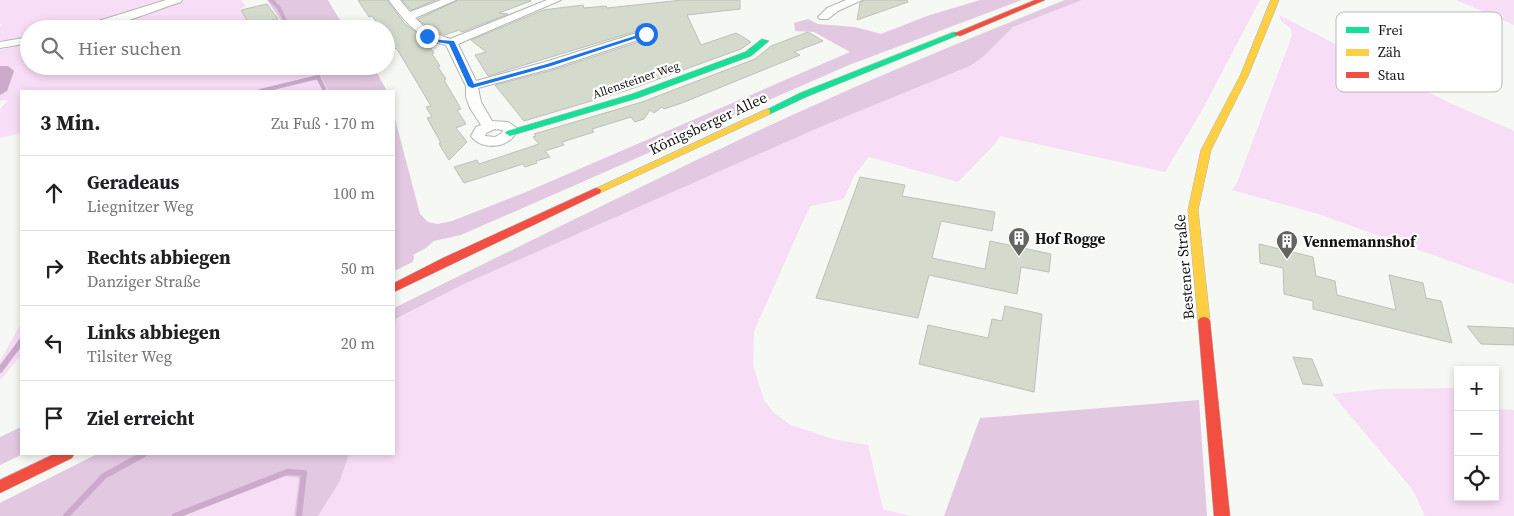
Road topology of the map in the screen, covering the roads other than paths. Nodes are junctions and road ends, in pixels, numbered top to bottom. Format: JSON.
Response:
{"nodes":[{"id":1,"x":177,"y":0,"type":"edge"},
{"id":2,"x":394,"y":0,"type":"edge"},
{"id":3,"x":451,"y":0,"type":"edge"},
{"id":4,"x":556,"y":0,"type":"edge"},
{"id":5,"x":857,"y":0,"type":"edge"},
{"id":6,"x":1041,"y":0,"type":"edge"},
{"id":7,"x":1275,"y":0,"type":"edge"},
{"id":8,"x":409,"y":16,"type":"junction"},
{"id":9,"x":824,"y":17,"type":"dead end"},
{"id":10,"x":116,"y":20,"type":"edge"},
{"id":11,"x":644,"y":28,"type":"dead end"},
{"id":12,"x":765,"y":41,"type":"dead end"},
{"id":13,"x":20,"y":42,"type":"edge"},
{"id":14,"x":452,"y":43,"type":"junction"},
{"id":15,"x":0,"y":45,"type":"edge"},
{"id":16,"x":472,"y":86,"type":"junction"},
{"id":17,"x":510,"y":133,"type":"joint"},
{"id":18,"x":395,"y":288,"type":"edge"},
{"id":19,"x":64,"y":455,"type":"edge"},
{"id":20,"x":0,"y":487,"type":"edge"},
{"id":21,"x":1222,"y":516,"type":"edge"}],
"edges":[{"from":1,"to":10,"type":"street"},
{"from":2,"to":8,"type":"street"},
{"from":3,"to":8,"type":"street"},
{"from":4,"to":14,"type":"street"},
{"from":5,"to":9,"type":"street"},
{"from":6,"to":18,"type":"street","name":"Königsberger Allee"},
{"from":7,"to":21,"type":"street","name":"Bestener Straße"},
{"from":8,"to":14,"type":"street"},
{"from":11,"to":16,"type":"street"},
{"from":12,"to":17,"type":"street","name":"Allensteiner Weg"},
{"from":13,"to":15,"type":"street"},
{"from":14,"to":16,"type":"street"},
{"from":16,"to":17,"type":"street"},
{"from":19,"to":20,"type":"street"}]}
